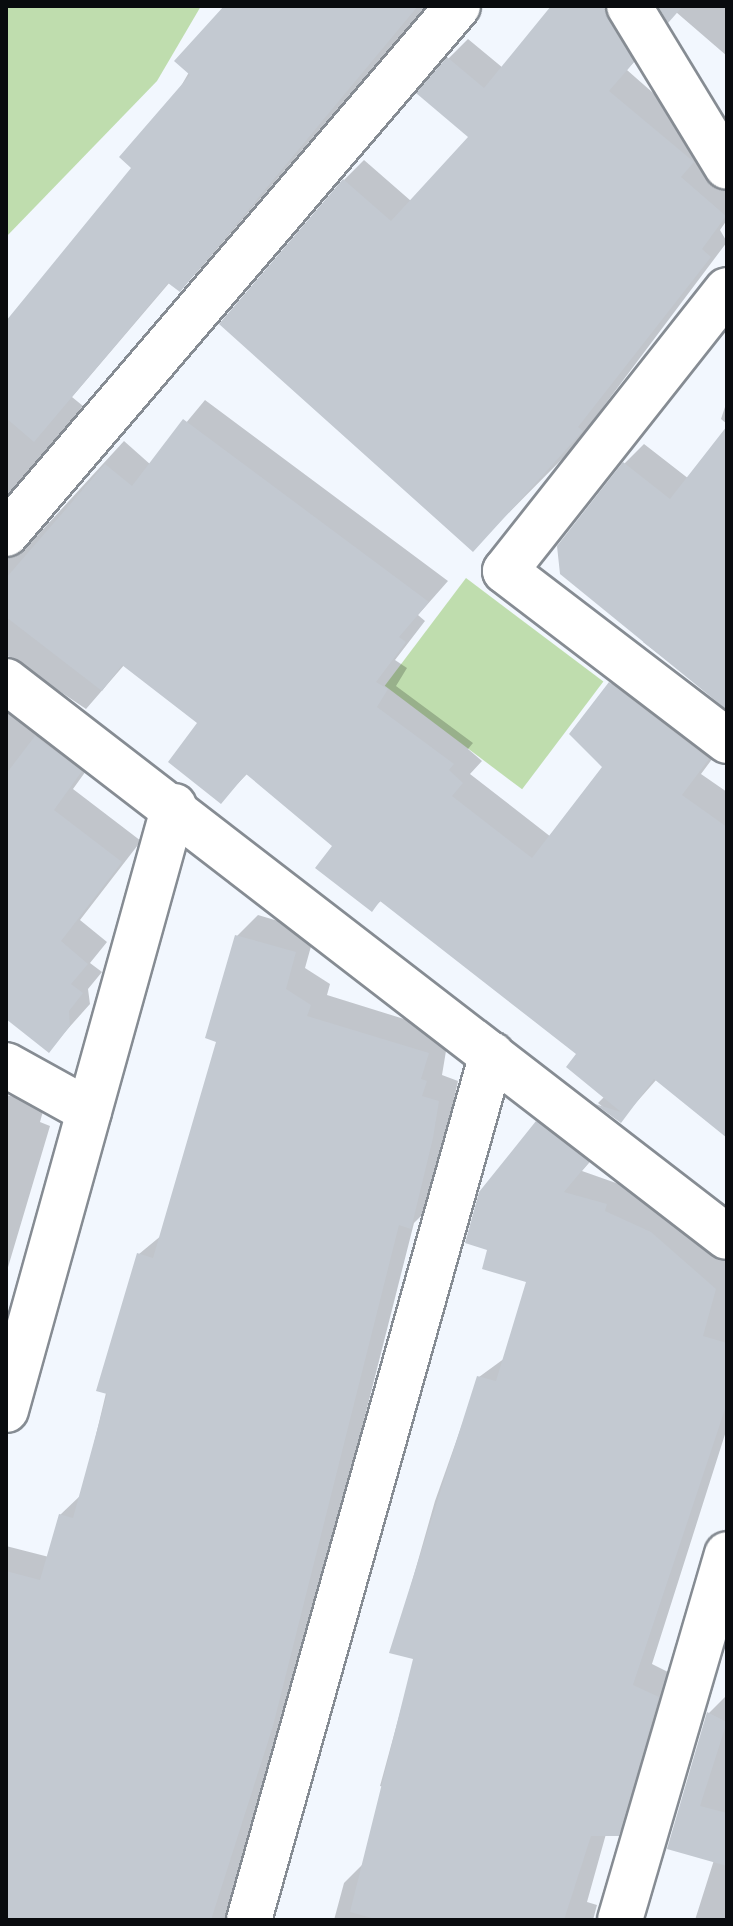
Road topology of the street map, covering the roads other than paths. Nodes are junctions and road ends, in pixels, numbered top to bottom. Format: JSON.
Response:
{"nodes":[{"id":1,"x":458,"y":6,"type":"edge"},
{"id":2,"x":629,"y":6,"type":"edge"},
{"id":3,"x":727,"y":167,"type":"edge"},
{"id":4,"x":727,"y":290,"type":"edge"},
{"id":5,"x":6,"y":534,"type":"edge"},
{"id":6,"x":6,"y":681,"type":"edge"},
{"id":7,"x":727,"y":741,"type":"edge"},
{"id":8,"x":174,"y":806,"type":"junction"},
{"id":9,"x":492,"y":1054,"type":"junction"},
{"id":10,"x":6,"y":1065,"type":"edge"},
{"id":11,"x":89,"y":1111,"type":"junction"},
{"id":12,"x":727,"y":1237,"type":"edge"},
{"id":13,"x":6,"y":1410,"type":"edge"},
{"id":14,"x":727,"y":1554,"type":"edge"},
{"id":15,"x":249,"y":1920,"type":"edge"},
{"id":16,"x":620,"y":1920,"type":"edge"}],
"edges":[{"from":1,"to":5,"type":"street"},
{"from":2,"to":3,"type":"street"},
{"from":4,"to":7,"type":"street"},
{"from":6,"to":8,"type":"street"},
{"from":8,"to":9,"type":"street"},
{"from":8,"to":11,"type":"street"},
{"from":9,"to":12,"type":"street"},
{"from":9,"to":15,"type":"street"},
{"from":10,"to":11,"type":"street"},
{"from":11,"to":13,"type":"street"},
{"from":14,"to":16,"type":"street"}]}
